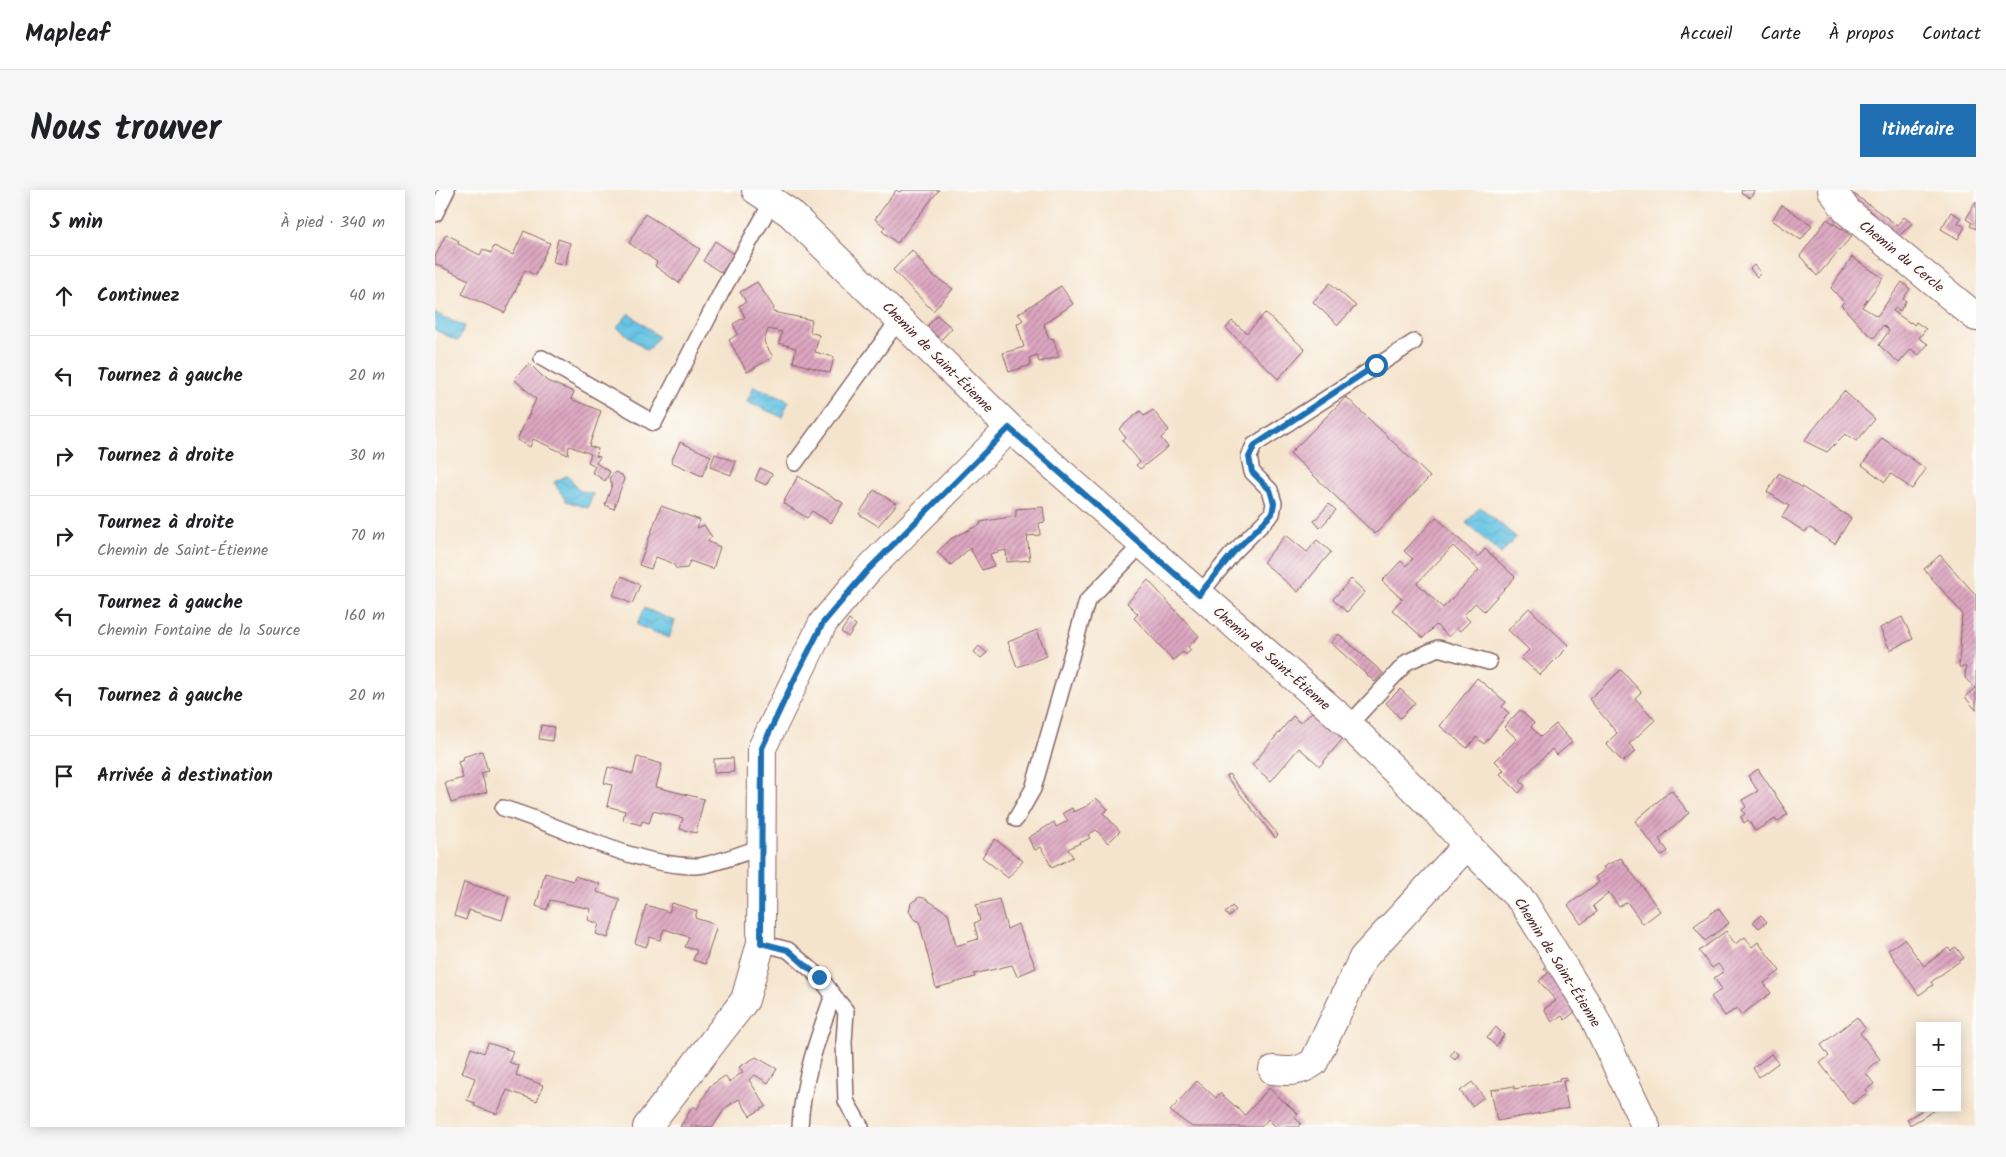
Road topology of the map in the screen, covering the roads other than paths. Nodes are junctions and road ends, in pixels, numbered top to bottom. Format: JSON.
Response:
{"nodes":[{"id":1,"x":447,"y":190,"type":"edge"},
{"id":2,"x":1832,"y":190,"type":"edge"},
{"id":3,"x":764,"y":196,"type":"edge"},
{"id":4,"x":435,"y":214,"type":"edge"},
{"id":5,"x":1976,"y":317,"type":"edge"},
{"id":6,"x":899,"y":318,"type":"junction"},
{"id":7,"x":1414,"y":342,"type":"dead end"},
{"id":8,"x":542,"y":358,"type":"dead end"},
{"id":9,"x":1009,"y":428,"type":"junction"},
{"id":10,"x":795,"y":463,"type":"dead end"},
{"id":11,"x":1142,"y":544,"type":"junction"},
{"id":12,"x":1199,"y":595,"type":"junction"},
{"id":13,"x":1489,"y":662,"type":"dead end"},
{"id":14,"x":1349,"y":725,"type":"junction"},
{"id":15,"x":503,"y":808,"type":"dead end"},
{"id":16,"x":1016,"y":819,"type":"dead end"},
{"id":17,"x":1467,"y":846,"type":"junction"},
{"id":18,"x":762,"y":847,"type":"junction"},
{"id":19,"x":761,"y":943,"type":"junction"},
{"id":20,"x":833,"y":995,"type":"junction"},
{"id":21,"x":1273,"y":1070,"type":"dead end"},
{"id":22,"x":647,"y":1127,"type":"edge"},
{"id":23,"x":800,"y":1127,"type":"edge"},
{"id":24,"x":861,"y":1127,"type":"edge"},
{"id":25,"x":1646,"y":1127,"type":"edge"}],
"edges":[{"from":1,"to":4,"type":"lane"},
{"from":2,"to":5,"type":"street","name":"Chemin du Cercle"},
{"from":3,"to":6,"type":"street","name":"Chemin de Saint-Étienne"},
{"from":3,"to":8,"type":"lane"},
{"from":6,"to":9,"type":"street","name":"Chemin de Saint-Étienne"},
{"from":6,"to":10,"type":"lane"},
{"from":7,"to":12,"type":"lane"},
{"from":9,"to":11,"type":"street","name":"Chemin de Saint-Étienne"},
{"from":9,"to":18,"type":"street"},
{"from":11,"to":12,"type":"street","name":"Chemin de Saint-Étienne"},
{"from":11,"to":16,"type":"lane"},
{"from":12,"to":14,"type":"street","name":"Chemin de Saint-Étienne"},
{"from":13,"to":14,"type":"lane"},
{"from":14,"to":17,"type":"street","name":"Chemin de Saint-Étienne"},
{"from":15,"to":18,"type":"lane"},
{"from":17,"to":21,"type":"street"},
{"from":17,"to":25,"type":"street","name":"Chemin de Saint-Étienne"},
{"from":18,"to":19,"type":"street"},
{"from":19,"to":20,"type":"lane"},
{"from":19,"to":22,"type":"street"},
{"from":20,"to":23,"type":"lane"},
{"from":20,"to":24,"type":"lane"}]}
